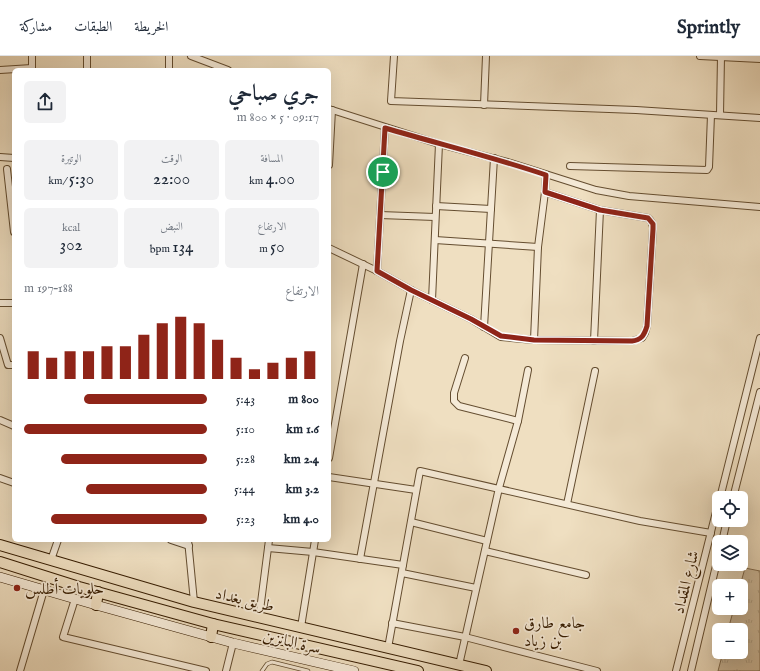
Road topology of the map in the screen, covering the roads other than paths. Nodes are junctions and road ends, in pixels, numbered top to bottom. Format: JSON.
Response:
{"nodes":[{"id":1,"x":32,"y":56,"type":"edge"},
{"id":2,"x":87,"y":56,"type":"edge"},
{"id":3,"x":169,"y":56,"type":"edge"},
{"id":4,"x":194,"y":56,"type":"edge"},
{"id":5,"x":394,"y":56,"type":"edge"},
{"id":6,"x":486,"y":56,"type":"edge"},
{"id":7,"x":700,"y":56,"type":"edge"},
{"id":8,"x":721,"y":57,"type":"edge"},
{"id":9,"x":760,"y":60,"type":"edge"},
{"id":10,"x":32,"y":68,"type":"edge"},
{"id":11,"x":87,"y":68,"type":"edge"},
{"id":12,"x":169,"y":68,"type":"edge"},
{"id":13,"x":221,"y":68,"type":"edge"},
{"id":14,"x":0,"y":70,"type":"edge"},
{"id":15,"x":12,"y":70,"type":"edge"},
{"id":16,"x":484,"y":105,"type":"junction"},
{"id":17,"x":331,"y":110,"type":"edge"},
{"id":18,"x":711,"y":115,"type":"junction"},
{"id":19,"x":720,"y":115,"type":"junction"},
{"id":20,"x":760,"y":118,"type":"edge"},
{"id":21,"x":385,"y":128,"type":"junction"},
{"id":22,"x":439,"y":144,"type":"junction"},
{"id":23,"x":0,"y":157,"type":"edge"},
{"id":24,"x":12,"y":158,"type":"edge"},
{"id":25,"x":494,"y":158,"type":"junction"},
{"id":26,"x":570,"y":166,"type":"dead end"},
{"id":27,"x":7,"y":170,"type":"dead end"},
{"id":28,"x":546,"y":175,"type":"junction"},
{"id":29,"x":545,"y":192,"type":"junction"},
{"id":30,"x":436,"y":206,"type":"junction"},
{"id":31,"x":760,"y":207,"type":"edge"},
{"id":32,"x":491,"y":209,"type":"junction"},
{"id":33,"x":600,"y":210,"type":"junction"},
{"id":34,"x":12,"y":214,"type":"edge"},
{"id":35,"x":380,"y":215,"type":"junction"},
{"id":36,"x":435,"y":217,"type":"junction"},
{"id":37,"x":434,"y":240,"type":"junction"},
{"id":38,"x":489,"y":243,"type":"junction"},
{"id":39,"x":538,"y":247,"type":"junction"},
{"id":40,"x":331,"y":249,"type":"edge"},
{"id":41,"x":363,"y":264,"type":"junction"},
{"id":42,"x":377,"y":271,"type":"junction"},
{"id":43,"x":411,"y":290,"type":"junction"},
{"id":44,"x":432,"y":300,"type":"junction"},
{"id":45,"x":0,"y":303,"type":"edge"},
{"id":46,"x":12,"y":303,"type":"edge"},
{"id":47,"x":484,"y":327,"type":"junction"},
{"id":48,"x":0,"y":338,"type":"edge"},
{"id":49,"x":760,"y":338,"type":"edge"},
{"id":50,"x":534,"y":340,"type":"junction"},
{"id":51,"x":594,"y":341,"type":"junction"},
{"id":52,"x":465,"y":358,"type":"dead end"},
{"id":53,"x":12,"y":365,"type":"edge"},
{"id":54,"x":528,"y":370,"type":"dead end"},
{"id":55,"x":595,"y":371,"type":"dead end"},
{"id":56,"x":760,"y":392,"type":"edge"},
{"id":57,"x":0,"y":420,"type":"edge"},
{"id":58,"x":518,"y":421,"type":"junction"},
{"id":59,"x":12,"y":425,"type":"edge"},
{"id":60,"x":331,"y":447,"type":"edge"},
{"id":61,"x":331,"y":477,"type":"edge"},
{"id":62,"x":0,"y":478,"type":"edge"},
{"id":63,"x":12,"y":482,"type":"edge"},
{"id":64,"x":374,"y":484,"type":"junction"},
{"id":65,"x":499,"y":488,"type":"junction"},
{"id":66,"x":416,"y":490,"type":"junction"},
{"id":67,"x":721,"y":491,"type":"edge"},
{"id":68,"x":735,"y":491,"type":"edge"},
{"id":69,"x":567,"y":504,"type":"junction"},
{"id":70,"x":411,"y":522,"type":"junction"},
{"id":71,"x":712,"y":527,"type":"edge"},
{"id":72,"x":711,"y":533,"type":"junction"},
{"id":73,"x":487,"y":541,"type":"junction"},
{"id":74,"x":57,"y":542,"type":"edge"},
{"id":75,"x":269,"y":542,"type":"edge"},
{"id":76,"x":315,"y":542,"type":"edge"},
{"id":77,"x":188,"y":543,"type":"edge"},
{"id":78,"x":0,"y":545,"type":"edge"},
{"id":79,"x":268,"y":548,"type":"junction"},
{"id":80,"x":485,"y":551,"type":"junction"},
{"id":81,"x":313,"y":552,"type":"junction"},
{"id":82,"x":360,"y":559,"type":"junction"},
{"id":83,"x":50,"y":560,"type":"junction"},
{"id":84,"x":0,"y":562,"type":"edge"},
{"id":85,"x":67,"y":564,"type":"junction"},
{"id":86,"x":403,"y":565,"type":"junction"},
{"id":87,"x":715,"y":571,"type":"edge"},
{"id":88,"x":402,"y":573,"type":"junction"},
{"id":89,"x":586,"y":575,"type":"dead end"},
{"id":90,"x":0,"y":577,"type":"edge"},
{"id":91,"x":60,"y":581,"type":"junction"},
{"id":92,"x":476,"y":588,"type":"junction"},
{"id":93,"x":44,"y":590,"type":"junction"},
{"id":94,"x":98,"y":592,"type":"junction"},
{"id":95,"x":75,"y":599,"type":"junction"},
{"id":96,"x":194,"y":602,"type":"junction"},
{"id":97,"x":96,"y":605,"type":"junction"},
{"id":98,"x":259,"y":618,"type":"junction"},
{"id":99,"x":392,"y":623,"type":"junction"},
{"id":100,"x":213,"y":624,"type":"junction"},
{"id":101,"x":300,"y":627,"type":"junction"},
{"id":102,"x":211,"y":637,"type":"junction"},
{"id":103,"x":465,"y":637,"type":"junction"},
{"id":104,"x":236,"y":643,"type":"junction"},
{"id":105,"x":388,"y":648,"type":"junction"},
{"id":106,"x":176,"y":664,"type":"junction"},
{"id":107,"x":459,"y":665,"type":"junction"},
{"id":108,"x":339,"y":670,"type":"edge"},
{"id":109,"x":20,"y":671,"type":"edge"},
{"id":110,"x":175,"y":671,"type":"edge"},
{"id":111,"x":206,"y":671,"type":"edge"},
{"id":112,"x":226,"y":671,"type":"edge"},
{"id":113,"x":262,"y":671,"type":"edge"},
{"id":114,"x":308,"y":671,"type":"edge"},
{"id":115,"x":354,"y":671,"type":"edge"},
{"id":116,"x":418,"y":671,"type":"edge"},
{"id":117,"x":486,"y":671,"type":"edge"},
{"id":118,"x":597,"y":671,"type":"edge"},
{"id":119,"x":676,"y":671,"type":"edge"},
{"id":120,"x":691,"y":671,"type":"edge"}],
"edges":[{"from":1,"to":10,"type":"street"},
{"from":2,"to":11,"type":"street"},
{"from":3,"to":12,"type":"street"},
{"from":4,"to":13,"type":"street"},
{"from":5,"to":16,"type":"street"},
{"from":6,"to":16,"type":"street"},
{"from":7,"to":8,"type":"street"},
{"from":8,"to":9,"type":"street"},
{"from":8,"to":19,"type":"street"},
{"from":14,"to":15,"type":"street"},
{"from":16,"to":18,"type":"street"},
{"from":17,"to":21,"type":"street"},
{"from":18,"to":19,"type":"street"},
{"from":18,"to":26,"type":"street"},
{"from":19,"to":20,"type":"street"},
{"from":21,"to":22,"type":"street"},
{"from":21,"to":35,"type":"street"},
{"from":22,"to":25,"type":"street"},
{"from":22,"to":30,"type":"street"},
{"from":23,"to":24,"type":"street"},
{"from":25,"to":28,"type":"street"},
{"from":25,"to":32,"type":"street"},
{"from":27,"to":34,"type":"street"},
{"from":28,"to":29,"type":"street"},
{"from":28,"to":31,"type":"street"},
{"from":29,"to":33,"type":"street"},
{"from":29,"to":39,"type":"street"},
{"from":30,"to":32,"type":"street"},
{"from":30,"to":36,"type":"street"},
{"from":32,"to":38,"type":"street"},
{"from":33,"to":51,"type":"street"},
{"from":33,"to":51,"type":"street"},
{"from":35,"to":36,"type":"street"},
{"from":35,"to":42,"type":"street"},
{"from":36,"to":37,"type":"street"},
{"from":37,"to":38,"type":"street"},
{"from":37,"to":44,"type":"street"},
{"from":38,"to":39,"type":"street"},
{"from":38,"to":47,"type":"street"},
{"from":39,"to":50,"type":"street"},
{"from":40,"to":41,"type":"street"},
{"from":41,"to":42,"type":"street"},
{"from":41,"to":60,"type":"street"},
{"from":42,"to":43,"type":"street"},
{"from":43,"to":44,"type":"street"},
{"from":43,"to":64,"type":"street"},
{"from":44,"to":47,"type":"street"},
{"from":45,"to":46,"type":"street"},
{"from":47,"to":50,"type":"street"},
{"from":48,"to":53,"type":"street"},
{"from":49,"to":67,"type":"street","name":"شارع المقداد"},
{"from":50,"to":51,"type":"street"},
{"from":52,"to":58,"type":"street"},
{"from":54,"to":58,"type":"street"},
{"from":55,"to":69,"type":"street"},
{"from":56,"to":68,"type":"street"},
{"from":57,"to":59,"type":"street"},
{"from":58,"to":65,"type":"street"},
{"from":61,"to":64,"type":"street"},
{"from":62,"to":63,"type":"street"},
{"from":64,"to":66,"type":"street"},
{"from":64,"to":82,"type":"street"},
{"from":65,"to":66,"type":"street"},
{"from":65,"to":69,"type":"street"},
{"from":65,"to":73,"type":"street"},
{"from":66,"to":70,"type":"street"},
{"from":69,"to":72,"type":"street"},
{"from":70,"to":73,"type":"street"},
{"from":70,"to":86,"type":"street"},
{"from":71,"to":72,"type":"street","name":"شارع المقداد"},
{"from":72,"to":119,"type":"street","name":"شارع المقداد"},
{"from":73,"to":80,"type":"street"},
{"from":74,"to":83,"type":"street"},
{"from":75,"to":79,"type":"street"},
{"from":76,"to":81,"type":"street"},
{"from":77,"to":96,"type":"street"},
{"from":78,"to":83,"type":"main road","name":"طريق بغداد"},
{"from":79,"to":81,"type":"street"},
{"from":79,"to":98,"type":"street"},
{"from":80,"to":89,"type":"street"},
{"from":80,"to":92,"type":"street"},
{"from":81,"to":82,"type":"street"},
{"from":81,"to":101,"type":"street"},
{"from":82,"to":86,"type":"street"},
{"from":83,"to":85,"type":"main road","name":"طريق بغداد"},
{"from":84,"to":91,"type":"main road","name":"طريق بغداد"},
{"from":85,"to":91,"type":"main road"},
{"from":85,"to":96,"type":"main road","name":"طريق بغداد"},
{"from":86,"to":88,"type":"street"},
{"from":87,"to":120,"type":"street","name":"شارع المقداد"},
{"from":88,"to":92,"type":"street"},
{"from":88,"to":99,"type":"street"},
{"from":90,"to":93,"type":"main road","name":"سرة البانزين"},
{"from":91,"to":94,"type":"main road","name":"طريق بغداد"},
{"from":92,"to":103,"type":"street"},
{"from":93,"to":95,"type":"main road","name":"سرة البانزين"},
{"from":93,"to":109,"type":"street"},
{"from":94,"to":97,"type":"main road"},
{"from":94,"to":100,"type":"main road","name":"طريق بغداد"},
{"from":95,"to":97,"type":"main road","name":"سرة البانزين"},
{"from":95,"to":106,"type":"street"},
{"from":96,"to":98,"type":"main road","name":"طريق بغداد"},
{"from":97,"to":102,"type":"main road","name":"سرة البانزين"},
{"from":98,"to":101,"type":"main road","name":"طريق بغداد"},
{"from":99,"to":103,"type":"street"},
{"from":99,"to":105,"type":"street"},
{"from":100,"to":102,"type":"main road"},
{"from":100,"to":116,"type":"main road","name":"طريق بغداد"},
{"from":101,"to":105,"type":"main road","name":"طريق بغداد"},
{"from":102,"to":104,"type":"main road","name":"سرة البانزين"},
{"from":103,"to":107,"type":"street"},
{"from":103,"to":118,"type":"street"},
{"from":104,"to":108,"type":"main road","name":"سرة البانزين"},
{"from":104,"to":112,"type":"street"},
{"from":105,"to":107,"type":"main road","name":"طريق بغداد"},
{"from":106,"to":110,"type":"street"},
{"from":106,"to":111,"type":"street"},
{"from":107,"to":117,"type":"main road","name":"طريق بغداد"},
{"from":108,"to":115,"type":"main road","name":"سرة البانزين"},
{"from":113,"to":114,"type":"lane","name":"سرة البانزين"}]}
